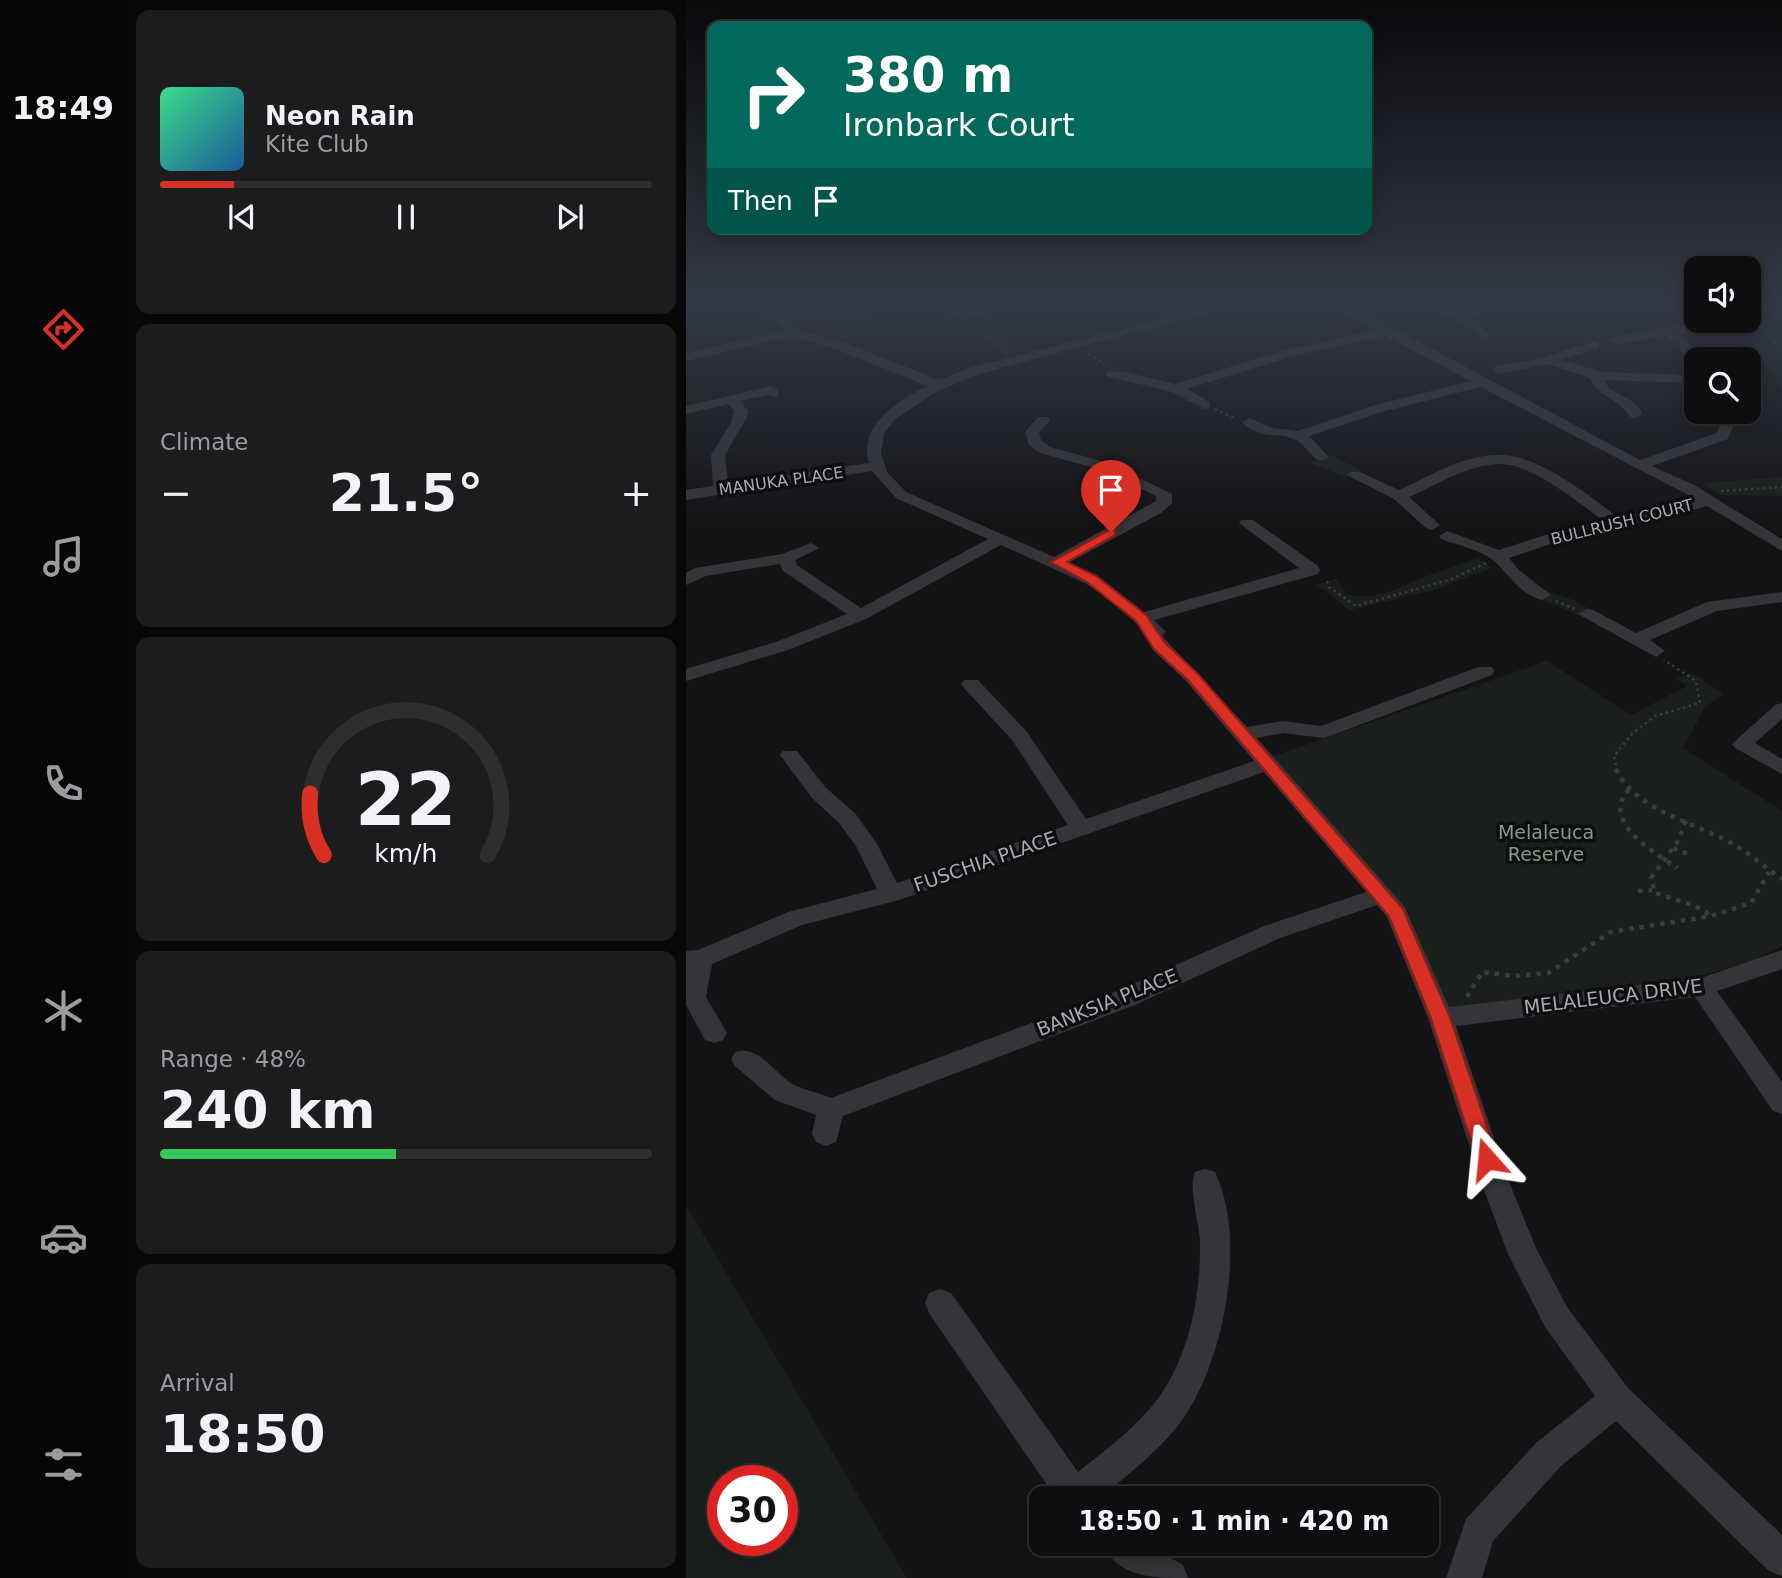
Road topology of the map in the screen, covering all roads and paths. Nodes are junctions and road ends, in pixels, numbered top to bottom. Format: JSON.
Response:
{"nodes":[{"id":1,"x":1596,"y":376,"type":"edge"},
{"id":2,"x":917,"y":377,"type":"edge"},
{"id":3,"x":960,"y":377,"type":"edge"},
{"id":4,"x":1129,"y":377,"type":"edge"},
{"id":5,"x":1212,"y":377,"type":"edge"},
{"id":6,"x":1474,"y":377,"type":"edge"},
{"id":7,"x":1617,"y":377,"type":"edge"},
{"id":8,"x":1684,"y":379,"type":"edge"},
{"id":9,"x":1484,"y":382,"type":"junction"},
{"id":10,"x":936,"y":384,"type":"junction"},
{"id":11,"x":1174,"y":388,"type":"junction"},
{"id":12,"x":773,"y":394,"type":"dead end"},
{"id":13,"x":732,"y":400,"type":"junction"},
{"id":14,"x":1205,"y":405,"type":"joint"},
{"id":15,"x":686,"y":410,"type":"edge"},
{"id":16,"x":1635,"y":414,"type":"dead end"},
{"id":17,"x":1043,"y":420,"type":"dead end"},
{"id":18,"x":1249,"y":422,"type":"joint"},
{"id":19,"x":1727,"y":424,"type":"edge"},
{"id":20,"x":1299,"y":435,"type":"junction"},
{"id":21,"x":1322,"y":457,"type":"dead end"},
{"id":22,"x":876,"y":466,"type":"junction"},
{"id":23,"x":1644,"y":468,"type":"junction"},
{"id":24,"x":1355,"y":475,"type":"dead end"},
{"id":25,"x":1782,"y":487,"type":"edge"},
{"id":26,"x":721,"y":489,"type":"junction"},
{"id":27,"x":686,"y":495,"type":"edge"},
{"id":28,"x":1399,"y":496,"type":"junction"},
{"id":29,"x":1706,"y":496,"type":"junction"},
{"id":30,"x":1614,"y":522,"type":"junction"},
{"id":31,"x":1247,"y":523,"type":"dead end"},
{"id":32,"x":1432,"y":525,"type":"dead end"},
{"id":33,"x":1447,"y":536,"type":"dead end"},
{"id":34,"x":1002,"y":539,"type":"junction"},
{"id":35,"x":1782,"y":545,"type":"edge"},
{"id":36,"x":811,"y":548,"type":"dead end"},
{"id":37,"x":1499,"y":556,"type":"junction"},
{"id":38,"x":786,"y":558,"type":"junction"},
{"id":39,"x":1057,"y":562,"type":"junction"},
{"id":40,"x":1312,"y":570,"type":"junction"},
{"id":41,"x":686,"y":580,"type":"edge"},
{"id":42,"x":1327,"y":581,"type":"joint"},
{"id":43,"x":1542,"y":594,"type":"joint"},
{"id":44,"x":1782,"y":597,"type":"edge"},
{"id":45,"x":1587,"y":614,"type":"joint"},
{"id":46,"x":860,"y":615,"type":"junction"},
{"id":47,"x":1144,"y":620,"type":"junction"},
{"id":48,"x":1637,"y":639,"type":"junction"},
{"id":49,"x":1656,"y":651,"type":"joint"},
{"id":50,"x":1485,"y":671,"type":"dead end"},
{"id":51,"x":686,"y":675,"type":"edge"},
{"id":52,"x":971,"y":684,"type":"dead end"},
{"id":53,"x":1782,"y":709,"type":"edge"},
{"id":54,"x":1244,"y":734,"type":"junction"},
{"id":55,"x":790,"y":755,"type":"dead end"},
{"id":56,"x":1269,"y":763,"type":"junction"},
{"id":57,"x":1782,"y":768,"type":"edge"},
{"id":58,"x":1629,"y":789,"type":"junction"},
{"id":59,"x":1686,"y":821,"type":"junction"},
{"id":60,"x":1083,"y":828,"type":"junction"},
{"id":61,"x":1673,"y":848,"type":"junction"},
{"id":62,"x":1691,"y":855,"type":"dead end"},
{"id":63,"x":1664,"y":860,"type":"junction"},
{"id":64,"x":1677,"y":868,"type":"dead end"},
{"id":65,"x":1769,"y":872,"type":"junction"},
{"id":66,"x":1782,"y":878,"type":"edge"},
{"id":67,"x":1653,"y":890,"type":"junction"},
{"id":68,"x":1637,"y":891,"type":"dead end"},
{"id":69,"x":891,"y":894,"type":"junction"},
{"id":70,"x":1383,"y":895,"type":"junction"},
{"id":71,"x":1712,"y":915,"type":"junction"},
{"id":72,"x":1782,"y":958,"type":"edge"},
{"id":73,"x":694,"y":959,"type":"edge"},
{"id":74,"x":1702,"y":987,"type":"junction"},
{"id":75,"x":1452,"y":1013,"type":"junction"},
{"id":76,"x":714,"y":1034,"type":"dead end"},
{"id":77,"x":744,"y":1059,"type":"dead end"},
{"id":78,"x":1782,"y":1103,"type":"edge"},
{"id":79,"x":1205,"y":1181,"type":"dead end"},
{"id":80,"x":940,"y":1303,"type":"dead end"},
{"id":81,"x":1617,"y":1399,"type":"junction"},
{"id":82,"x":1067,"y":1486,"type":"edge"},
{"id":83,"x":1088,"y":1486,"type":"edge"},
{"id":84,"x":1133,"y":1556,"type":"edge"},
{"id":85,"x":1782,"y":1558,"type":"edge"},
{"id":86,"x":1170,"y":1578,"type":"edge"},
{"id":87,"x":1464,"y":1578,"type":"edge"}],
"edges":[{"from":1,"to":16,"type":"street"},
{"from":2,"to":10,"type":"street"},
{"from":3,"to":10,"type":"street"},
{"from":4,"to":11,"type":"street"},
{"from":5,"to":11,"type":"street"},
{"from":6,"to":9,"type":"street"},
{"from":7,"to":8,"type":"street"},
{"from":9,"to":20,"type":"street"},
{"from":9,"to":23,"type":"street"},
{"from":10,"to":22,"type":"street"},
{"from":11,"to":14,"type":"street"},
{"from":12,"to":13,"type":"street"},
{"from":13,"to":15,"type":"street"},
{"from":13,"to":26,"type":"street"},
{"from":14,"to":18,"type":"path"},
{"from":17,"to":39,"type":"street"},
{"from":18,"to":20,"type":"street"},
{"from":19,"to":23,"type":"street"},
{"from":20,"to":21,"type":"street"},
{"from":22,"to":26,"type":"street","name":"MANUKA PLACE"},
{"from":22,"to":34,"type":"street"},
{"from":23,"to":29,"type":"street"},
{"from":24,"to":28,"type":"street"},
{"from":25,"to":29,"type":"path"},
{"from":26,"to":27,"type":"street","name":"MANUKA PLACE"},
{"from":28,"to":30,"type":"street"},
{"from":28,"to":32,"type":"street"},
{"from":29,"to":30,"type":"street","name":"BULLRUSH COURT"},
{"from":29,"to":35,"type":"street"},
{"from":30,"to":37,"type":"street","name":"BULLRUSH COURT"},
{"from":31,"to":40,"type":"street"},
{"from":33,"to":37,"type":"street"},
{"from":34,"to":39,"type":"street"},
{"from":34,"to":46,"type":"street"},
{"from":36,"to":38,"type":"street"},
{"from":37,"to":42,"type":"path"},
{"from":37,"to":43,"type":"street"},
{"from":38,"to":41,"type":"street"},
{"from":38,"to":46,"type":"street"},
{"from":39,"to":47,"type":"street"},
{"from":40,"to":42,"type":"street"},
{"from":40,"to":47,"type":"street"},
{"from":43,"to":45,"type":"path"},
{"from":44,"to":48,"type":"street"},
{"from":45,"to":48,"type":"street"},
{"from":46,"to":51,"type":"street"},
{"from":47,"to":54,"type":"street"},
{"from":48,"to":49,"type":"street"},
{"from":49,"to":58,"type":"path"},
{"from":50,"to":54,"type":"street"},
{"from":52,"to":60,"type":"street"},
{"from":53,"to":57,"type":"street"},
{"from":54,"to":56,"type":"street"},
{"from":55,"to":69,"type":"street"},
{"from":56,"to":60,"type":"street","name":"FUSCHIA PLACE"},
{"from":56,"to":70,"type":"street"},
{"from":58,"to":59,"type":"path"},
{"from":58,"to":63,"type":"path"},
{"from":59,"to":61,"type":"path"},
{"from":59,"to":65,"type":"path"},
{"from":60,"to":69,"type":"street","name":"FUSCHIA PLACE"},
{"from":61,"to":62,"type":"path"},
{"from":61,"to":63,"type":"path"},
{"from":63,"to":64,"type":"path"},
{"from":63,"to":67,"type":"path"},
{"from":65,"to":66,"type":"path"},
{"from":65,"to":71,"type":"path"},
{"from":67,"to":68,"type":"path"},
{"from":67,"to":71,"type":"path"},
{"from":69,"to":73,"type":"street","name":"FUSCHIA PLACE"},
{"from":70,"to":75,"type":"street"},
{"from":70,"to":77,"type":"street","name":"BANKSIA PLACE"},
{"from":71,"to":75,"type":"path"},
{"from":72,"to":74,"type":"street","name":"MELALEUCA DRIVE"},
{"from":73,"to":76,"type":"street","name":"FUSCHIA PLACE"},
{"from":74,"to":75,"type":"street","name":"MELALEUCA DRIVE"},
{"from":74,"to":78,"type":"street"},
{"from":75,"to":81,"type":"street"},
{"from":79,"to":83,"type":"street"},
{"from":80,"to":82,"type":"street"},
{"from":81,"to":85,"type":"street"},
{"from":81,"to":87,"type":"street"},
{"from":84,"to":86,"type":"street"}]}
